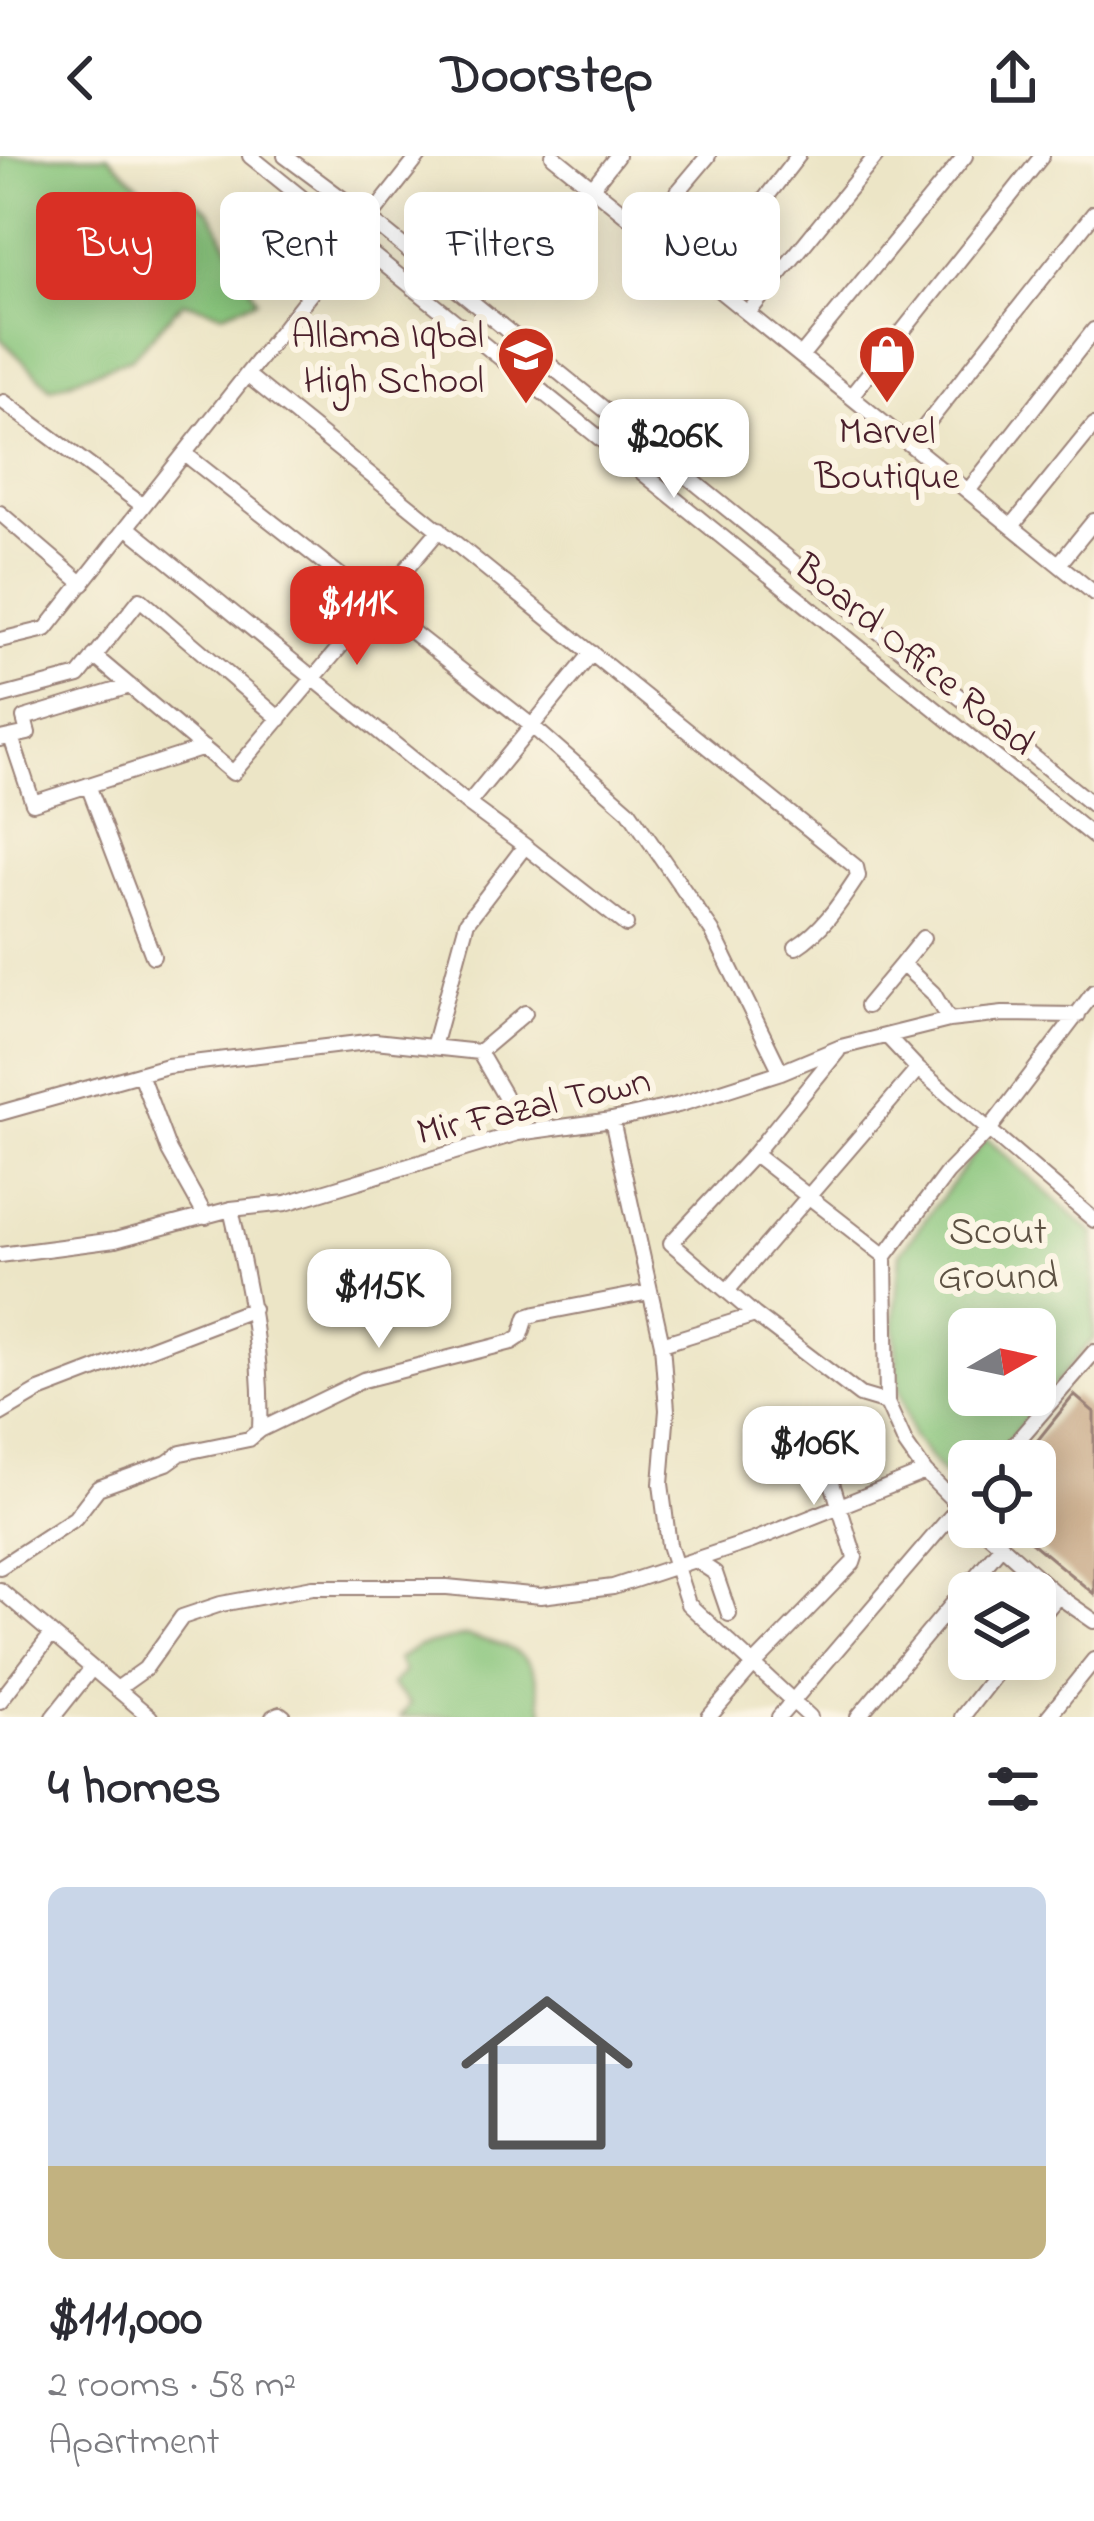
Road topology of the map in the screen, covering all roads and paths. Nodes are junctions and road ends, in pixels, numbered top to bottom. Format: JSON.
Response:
{"nodes":[{"id":1,"x":250,"y":156,"type":"edge"},
{"id":2,"x":285,"y":156,"type":"edge"},
{"id":3,"x":419,"y":156,"type":"edge"},
{"id":4,"x":553,"y":156,"type":"edge"},
{"id":5,"x":617,"y":156,"type":"edge"},
{"id":6,"x":708,"y":156,"type":"edge"},
{"id":7,"x":799,"y":156,"type":"edge"},
{"id":8,"x":875,"y":156,"type":"edge"},
{"id":9,"x":965,"y":156,"type":"edge"},
{"id":10,"x":1042,"y":156,"type":"edge"},
{"id":11,"x":592,"y":188,"type":"junction"},
{"id":12,"x":295,"y":192,"type":"edge"},
{"id":13,"x":333,"y":192,"type":"edge"},
{"id":14,"x":678,"y":192,"type":"edge"},
{"id":15,"x":771,"y":192,"type":"edge"},
{"id":16,"x":380,"y":208,"type":"edge"},
{"id":17,"x":622,"y":212,"type":"edge"},
{"id":18,"x":1094,"y":213,"type":"edge"},
{"id":19,"x":380,"y":227,"type":"edge"},
{"id":20,"x":380,"y":260,"type":"edge"},
{"id":21,"x":307,"y":300,"type":"edge"},
{"id":22,"x":731,"y":300,"type":"edge"},
{"id":23,"x":748,"y":314,"type":"junction"},
{"id":24,"x":1094,"y":330,"type":"edge"},
{"id":25,"x":801,"y":356,"type":"junction"},
{"id":26,"x":247,"y":375,"type":"junction"},
{"id":27,"x":851,"y":396,"type":"junction"},
{"id":28,"x":1,"y":403,"type":"edge"},
{"id":29,"x":1094,"y":425,"type":"edge"},
{"id":30,"x":910,"y":444,"type":"junction"},
{"id":31,"x":184,"y":454,"type":"junction"},
{"id":32,"x":968,"y":491,"type":"junction"},
{"id":33,"x":142,"y":505,"type":"junction"},
{"id":34,"x":0,"y":513,"type":"edge"},
{"id":35,"x":1094,"y":521,"type":"edge"},
{"id":36,"x":127,"y":526,"type":"junction"},
{"id":37,"x":1012,"y":526,"type":"junction"},
{"id":38,"x":440,"y":529,"type":"junction"},
{"id":39,"x":1059,"y":564,"type":"junction"},
{"id":40,"x":82,"y":584,"type":"junction"},
{"id":41,"x":1094,"y":592,"type":"edge"},
{"id":42,"x":378,"y":605,"type":"junction"},
{"id":43,"x":4,"y":635,"type":"edge"},
{"id":44,"x":592,"y":653,"type":"junction"},
{"id":45,"x":94,"y":656,"type":"junction"},
{"id":46,"x":316,"y":678,"type":"junction"},
{"id":47,"x":130,"y":686,"type":"junction"},
{"id":48,"x":0,"y":697,"type":"edge"},
{"id":49,"x":280,"y":719,"type":"junction"},
{"id":50,"x":532,"y":726,"type":"junction"},
{"id":51,"x":5,"y":738,"type":"edge"},
{"id":52,"x":204,"y":748,"type":"junction"},
{"id":53,"x":88,"y":785,"type":"junction"},
{"id":54,"x":468,"y":805,"type":"junction"},
{"id":55,"x":1094,"y":806,"type":"edge"},
{"id":56,"x":1094,"y":837,"type":"edge"},
{"id":57,"x":525,"y":846,"type":"junction"},
{"id":58,"x":626,"y":925,"type":"dead end"},
{"id":59,"x":923,"y":938,"type":"dead end"},
{"id":60,"x":796,"y":947,"type":"dead end"},
{"id":61,"x":153,"y":956,"type":"dead end"},
{"id":62,"x":902,"y":964,"type":"junction"},
{"id":63,"x":1094,"y":992,"type":"edge"},
{"id":64,"x":867,"y":1006,"type":"dead end"},
{"id":65,"x":525,"y":1013,"type":"dead end"},
{"id":66,"x":1078,"y":1016,"type":"junction"},
{"id":67,"x":950,"y":1020,"type":"junction"},
{"id":68,"x":886,"y":1036,"type":"junction"},
{"id":69,"x":433,"y":1047,"type":"junction"},
{"id":70,"x":841,"y":1047,"type":"junction"},
{"id":71,"x":479,"y":1052,"type":"junction"},
{"id":72,"x":919,"y":1069,"type":"junction"},
{"id":73,"x":782,"y":1072,"type":"junction"},
{"id":74,"x":140,"y":1074,"type":"junction"},
{"id":75,"x":0,"y":1113,"type":"edge"},
{"id":76,"x":613,"y":1120,"type":"junction"},
{"id":77,"x":989,"y":1130,"type":"junction"},
{"id":78,"x":518,"y":1133,"type":"junction"},
{"id":79,"x":754,"y":1154,"type":"junction"},
{"id":80,"x":808,"y":1198,"type":"junction"},
{"id":81,"x":231,"y":1210,"type":"junction"},
{"id":82,"x":206,"y":1216,"type":"junction"},
{"id":83,"x":1094,"y":1220,"type":"edge"},
{"id":84,"x":671,"y":1240,"type":"junction"},
{"id":85,"x":643,"y":1249,"type":"junction"},
{"id":86,"x":0,"y":1255,"type":"edge"},
{"id":87,"x":885,"y":1256,"type":"junction"},
{"id":88,"x":727,"y":1291,"type":"junction"},
{"id":89,"x":650,"y":1292,"type":"junction"},
{"id":90,"x":253,"y":1309,"type":"junction"},
{"id":91,"x":755,"y":1315,"type":"junction"},
{"id":92,"x":662,"y":1344,"type":"junction"},
{"id":93,"x":1094,"y":1352,"type":"edge"},
{"id":94,"x":887,"y":1403,"type":"junction"},
{"id":95,"x":0,"y":1414,"type":"edge"},
{"id":96,"x":260,"y":1430,"type":"junction"},
{"id":97,"x":1018,"y":1440,"type":"edge"},
{"id":98,"x":824,"y":1457,"type":"dead end"},
{"id":99,"x":925,"y":1472,"type":"junction"},
{"id":100,"x":948,"y":1492,"type":"edge"},
{"id":101,"x":839,"y":1506,"type":"junction"},
{"id":102,"x":948,"y":1525,"type":"edge"},
{"id":103,"x":1000,"y":1548,"type":"edge"},
{"id":104,"x":1004,"y":1548,"type":"edge"},
{"id":105,"x":697,"y":1561,"type":"junction"},
{"id":106,"x":0,"y":1568,"type":"edge"},
{"id":107,"x":676,"y":1568,"type":"junction"},
{"id":108,"x":6,"y":1594,"type":"edge"},
{"id":109,"x":1058,"y":1596,"type":"junction"},
{"id":110,"x":1056,"y":1598,"type":"edge"},
{"id":111,"x":0,"y":1613,"type":"edge"},
{"id":112,"x":729,"y":1614,"type":"dead end"},
{"id":113,"x":1094,"y":1621,"type":"edge"},
{"id":114,"x":52,"y":1634,"type":"junction"},
{"id":115,"x":1094,"y":1660,"type":"edge"},
{"id":116,"x":752,"y":1667,"type":"junction"},
{"id":117,"x":92,"y":1668,"type":"junction"},
{"id":118,"x":991,"y":1680,"type":"edge"},
{"id":119,"x":117,"y":1689,"type":"junction"},
{"id":120,"x":0,"y":1700,"type":"edge"},
{"id":121,"x":133,"y":1702,"type":"junction"},
{"id":122,"x":792,"y":1702,"type":"junction"},
{"id":123,"x":53,"y":1717,"type":"edge"},
{"id":124,"x":122,"y":1717,"type":"edge"},
{"id":125,"x":150,"y":1717,"type":"edge"},
{"id":126,"x":273,"y":1717,"type":"edge"},
{"id":127,"x":284,"y":1717,"type":"edge"},
{"id":128,"x":709,"y":1717,"type":"edge"},
{"id":129,"x":779,"y":1717,"type":"edge"},
{"id":130,"x":810,"y":1717,"type":"edge"},
{"id":131,"x":859,"y":1717,"type":"edge"},
{"id":132,"x":962,"y":1717,"type":"edge"},
{"id":133,"x":1048,"y":1717,"type":"edge"}],
"edges":[{"from":1,"to":12,"type":"street","name":"Board Office Road"},
{"from":2,"to":13,"type":"street","name":"Board Office Road"},
{"from":3,"to":16,"type":"street"},
{"from":4,"to":11,"type":"street"},
{"from":5,"to":11,"type":"street"},
{"from":6,"to":14,"type":"street"},
{"from":7,"to":15,"type":"street"},
{"from":8,"to":23,"type":"street"},
{"from":9,"to":25,"type":"street"},
{"from":10,"to":27,"type":"street"},
{"from":11,"to":17,"type":"street"},
{"from":18,"to":30,"type":"street"},
{"from":19,"to":55,"type":"street","name":"Board Office Road"},
{"from":20,"to":56,"type":"street","name":"Board Office Road"},
{"from":21,"to":26,"type":"street"},
{"from":22,"to":23,"type":"street"},
{"from":23,"to":25,"type":"street"},
{"from":24,"to":32,"type":"street"},
{"from":25,"to":27,"type":"street"},
{"from":26,"to":31,"type":"street"},
{"from":26,"to":38,"type":"street"},
{"from":27,"to":30,"type":"street"},
{"from":28,"to":33,"type":"street"},
{"from":29,"to":37,"type":"street"},
{"from":30,"to":32,"type":"street"},
{"from":31,"to":33,"type":"street"},
{"from":31,"to":42,"type":"street"},
{"from":32,"to":37,"type":"street"},
{"from":33,"to":36,"type":"street"},
{"from":34,"to":40,"type":"street"},
{"from":35,"to":39,"type":"street"},
{"from":36,"to":40,"type":"street"},
{"from":36,"to":46,"type":"street"},
{"from":37,"to":39,"type":"street"},
{"from":38,"to":42,"type":"street"},
{"from":38,"to":44,"type":"street"},
{"from":39,"to":41,"type":"street"},
{"from":40,"to":43,"type":"street"},
{"from":42,"to":46,"type":"street"},
{"from":42,"to":50,"type":"street"},
{"from":44,"to":50,"type":"street"},
{"from":44,"to":60,"type":"street"},
{"from":45,"to":47,"type":"street"},
{"from":45,"to":48,"type":"street"},
{"from":45,"to":49,"type":"street"},
{"from":46,"to":49,"type":"street"},
{"from":46,"to":54,"type":"street"},
{"from":47,"to":51,"type":"street"},
{"from":47,"to":52,"type":"street"},
{"from":49,"to":52,"type":"street"},
{"from":50,"to":54,"type":"street"},
{"from":50,"to":73,"type":"street"},
{"from":51,"to":53,"type":"street"},
{"from":52,"to":53,"type":"street"},
{"from":53,"to":61,"type":"street"},
{"from":54,"to":57,"type":"street"},
{"from":57,"to":58,"type":"street"},
{"from":57,"to":69,"type":"street"},
{"from":59,"to":62,"type":"street"},
{"from":62,"to":64,"type":"street"},
{"from":62,"to":67,"type":"street"},
{"from":63,"to":66,"type":"street"},
{"from":65,"to":71,"type":"street"},
{"from":66,"to":67,"type":"street","name":"Mir Fazal Town"},
{"from":66,"to":77,"type":"street"},
{"from":67,"to":68,"type":"street","name":"Mir Fazal Town"},
{"from":68,"to":70,"type":"street","name":"Mir Fazal Town"},
{"from":68,"to":72,"type":"street"},
{"from":69,"to":71,"type":"street"},
{"from":69,"to":74,"type":"street"},
{"from":70,"to":73,"type":"street","name":"Mir Fazal Town"},
{"from":70,"to":79,"type":"street"},
{"from":71,"to":78,"type":"street"},
{"from":72,"to":77,"type":"street"},
{"from":72,"to":80,"type":"street"},
{"from":73,"to":76,"type":"street","name":"Mir Fazal Town"},
{"from":74,"to":75,"type":"street"},
{"from":74,"to":82,"type":"street"},
{"from":76,"to":78,"type":"street","name":"Mir Fazal Town"},
{"from":76,"to":85,"type":"street"},
{"from":77,"to":83,"type":"street"},
{"from":77,"to":87,"type":"street"},
{"from":78,"to":81,"type":"street","name":"Mir Fazal Town"},
{"from":79,"to":80,"type":"street"},
{"from":79,"to":84,"type":"street"},
{"from":80,"to":87,"type":"street"},
{"from":80,"to":88,"type":"street"},
{"from":81,"to":82,"type":"street","name":"Mir Fazal Town"},
{"from":81,"to":90,"type":"street"},
{"from":82,"to":86,"type":"street","name":"Mir Fazal Town"},
{"from":84,"to":85,"type":"street"},
{"from":84,"to":88,"type":"street"},
{"from":85,"to":89,"type":"street"},
{"from":87,"to":94,"type":"street"},
{"from":88,"to":91,"type":"street"},
{"from":89,"to":92,"type":"street"},
{"from":89,"to":96,"type":"street"},
{"from":90,"to":95,"type":"street"},
{"from":90,"to":96,"type":"street"},
{"from":91,"to":92,"type":"street"},
{"from":91,"to":94,"type":"street"},
{"from":92,"to":107,"type":"street"},
{"from":93,"to":97,"type":"street"},
{"from":94,"to":99,"type":"street"},
{"from":96,"to":106,"type":"street"},
{"from":98,"to":101,"type":"street"},
{"from":99,"to":100,"type":"street"},
{"from":99,"to":101,"type":"street"},
{"from":101,"to":105,"type":"street"},
{"from":101,"to":116,"type":"street"},
{"from":102,"to":122,"type":"street"},
{"from":103,"to":131,"type":"street"},
{"from":104,"to":109,"type":"street"},
{"from":105,"to":107,"type":"street"},
{"from":105,"to":112,"type":"street"},
{"from":107,"to":116,"type":"street"},
{"from":107,"to":119,"type":"street"},
{"from":108,"to":111,"type":"street"},
{"from":108,"to":114,"type":"street"},
{"from":109,"to":110,"type":"street"},
{"from":109,"to":113,"type":"street"},
{"from":114,"to":117,"type":"street"},
{"from":114,"to":120,"type":"street"},
{"from":115,"to":133,"type":"street"},
{"from":116,"to":122,"type":"street"},
{"from":116,"to":128,"type":"street"},
{"from":117,"to":119,"type":"street"},
{"from":117,"to":123,"type":"street"},
{"from":118,"to":132,"type":"street"},
{"from":119,"to":121,"type":"street"},
{"from":121,"to":124,"type":"street"},
{"from":121,"to":125,"type":"street"},
{"from":122,"to":129,"type":"street"},
{"from":122,"to":130,"type":"street"},
{"from":126,"to":127,"type":"street"}]}
